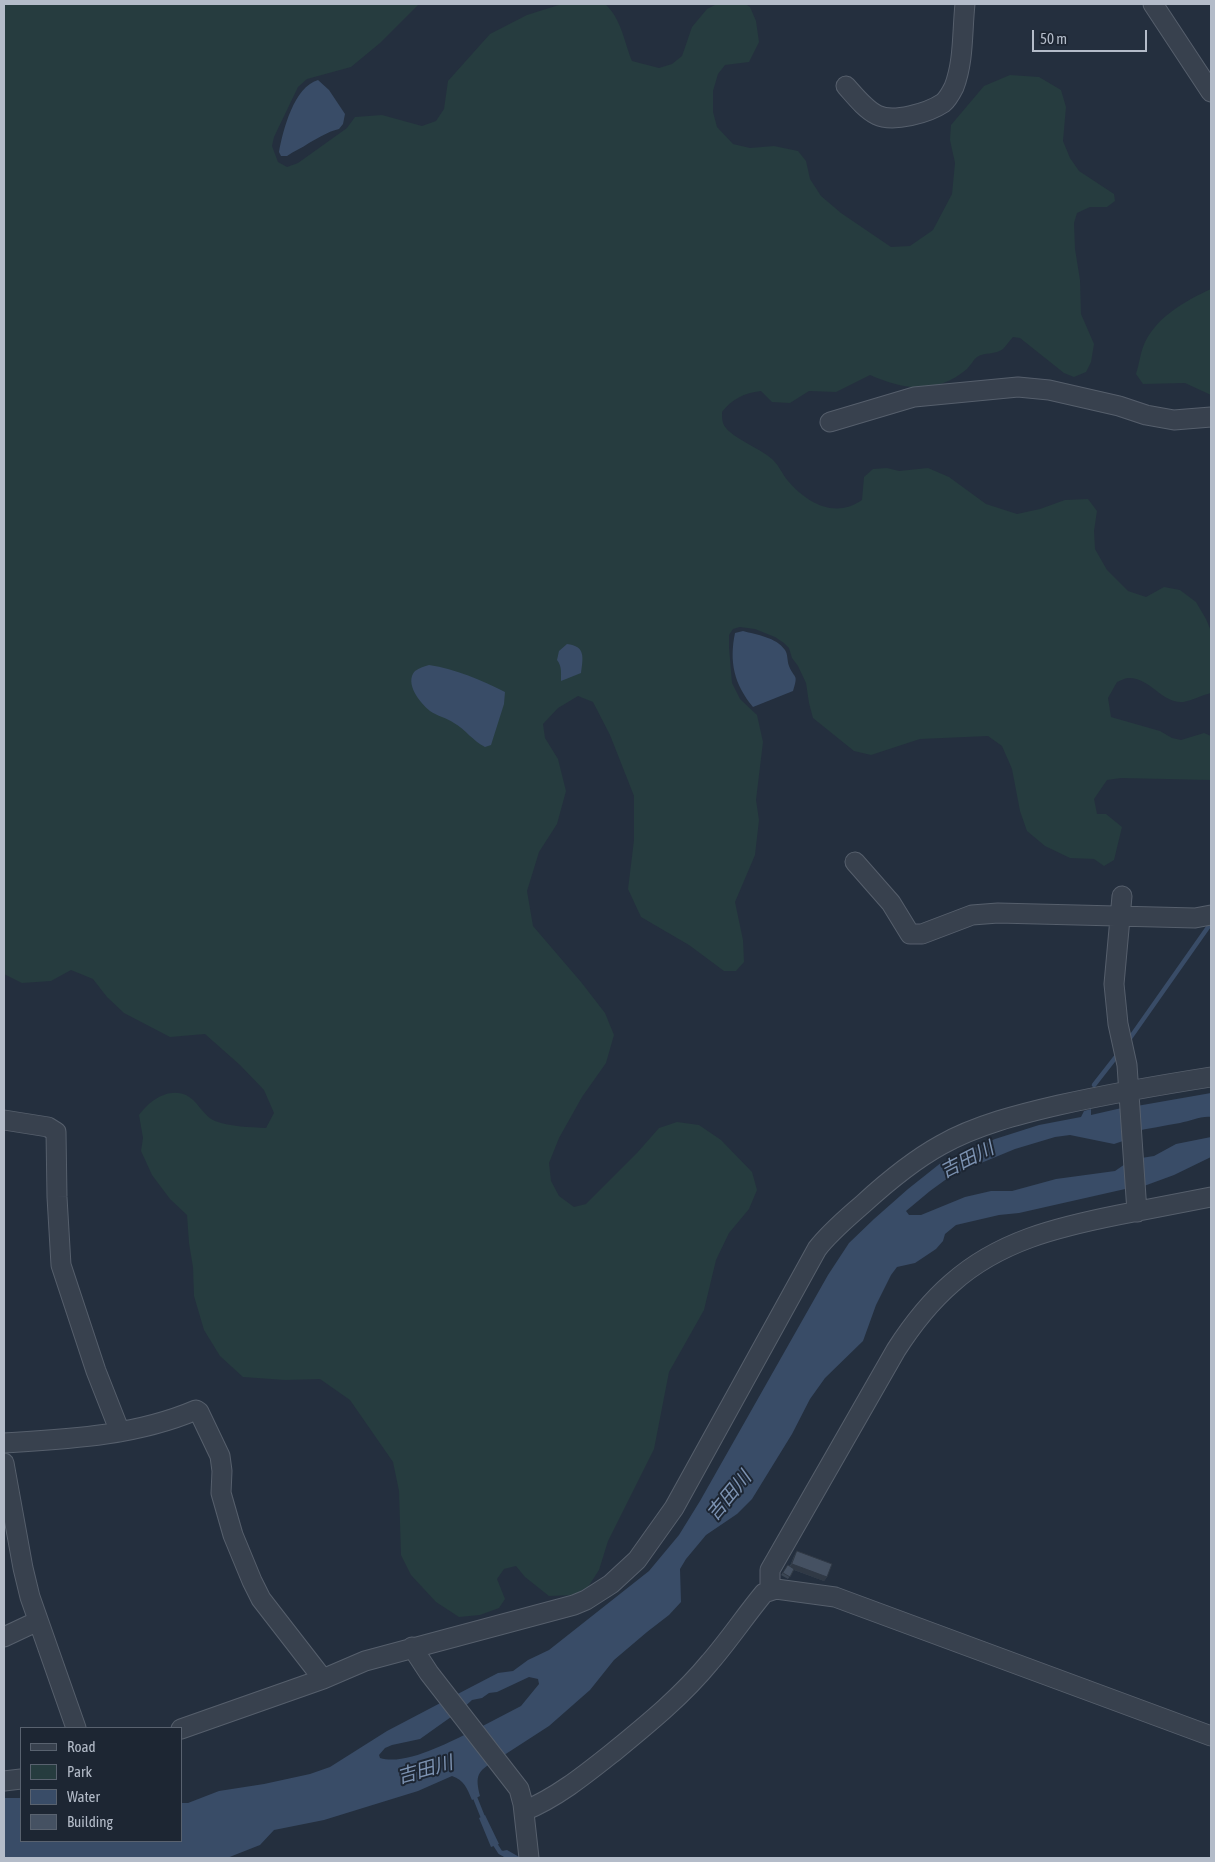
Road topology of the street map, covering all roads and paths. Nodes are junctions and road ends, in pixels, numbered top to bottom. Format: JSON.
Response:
{"nodes":[{"id":1,"x":965,"y":4,"type":"edge"},
{"id":2,"x":1153,"y":4,"type":"edge"},
{"id":3,"x":846,"y":86,"type":"dead end"},
{"id":4,"x":1211,"y":92,"type":"edge"},
{"id":5,"x":1211,"y":417,"type":"edge"},
{"id":6,"x":830,"y":422,"type":"dead end"},
{"id":7,"x":855,"y":862,"type":"dead end"},
{"id":8,"x":1122,"y":896,"type":"dead end"},
{"id":9,"x":1211,"y":915,"type":"edge"},
{"id":10,"x":1121,"y":917,"type":"junction"},
{"id":11,"x":1211,"y":1077,"type":"edge"},
{"id":12,"x":1128,"y":1096,"type":"junction"},
{"id":13,"x":4,"y":1120,"type":"edge"},
{"id":14,"x":1211,"y":1198,"type":"edge"},
{"id":15,"x":1137,"y":1205,"type":"junction"},
{"id":16,"x":120,"y":1432,"type":"junction"},
{"id":17,"x":4,"y":1443,"type":"edge"},
{"id":18,"x":4,"y":1463,"type":"edge"},
{"id":19,"x":770,"y":1590,"type":"junction"},
{"id":20,"x":38,"y":1621,"type":"junction"},
{"id":21,"x":4,"y":1637,"type":"edge"},
{"id":22,"x":412,"y":1647,"type":"junction"},
{"id":23,"x":323,"y":1679,"type":"junction"},
{"id":24,"x":76,"y":1727,"type":"edge"},
{"id":25,"x":182,"y":1729,"type":"edge"},
{"id":26,"x":1211,"y":1736,"type":"edge"},
{"id":27,"x":20,"y":1779,"type":"edge"},
{"id":28,"x":4,"y":1781,"type":"edge"},
{"id":29,"x":524,"y":1811,"type":"junction"},
{"id":30,"x":529,"y":1858,"type":"edge"}],
"edges":[{"from":1,"to":3,"type":"street"},
{"from":2,"to":4,"type":"street"},
{"from":5,"to":6,"type":"street"},
{"from":7,"to":10,"type":"street"},
{"from":8,"to":10,"type":"street"},
{"from":9,"to":10,"type":"street"},
{"from":10,"to":12,"type":"street"},
{"from":11,"to":12,"type":"street"},
{"from":12,"to":15,"type":"street"},
{"from":12,"to":22,"type":"street"},
{"from":13,"to":16,"type":"street"},
{"from":14,"to":15,"type":"street"},
{"from":15,"to":19,"type":"street"},
{"from":16,"to":17,"type":"street"},
{"from":16,"to":23,"type":"street"},
{"from":18,"to":20,"type":"street"},
{"from":19,"to":26,"type":"street"},
{"from":19,"to":29,"type":"street"},
{"from":20,"to":21,"type":"street"},
{"from":20,"to":24,"type":"street"},
{"from":22,"to":23,"type":"street"},
{"from":22,"to":29,"type":"street"},
{"from":23,"to":25,"type":"street"},
{"from":27,"to":28,"type":"street"},
{"from":29,"to":30,"type":"street"}]}
